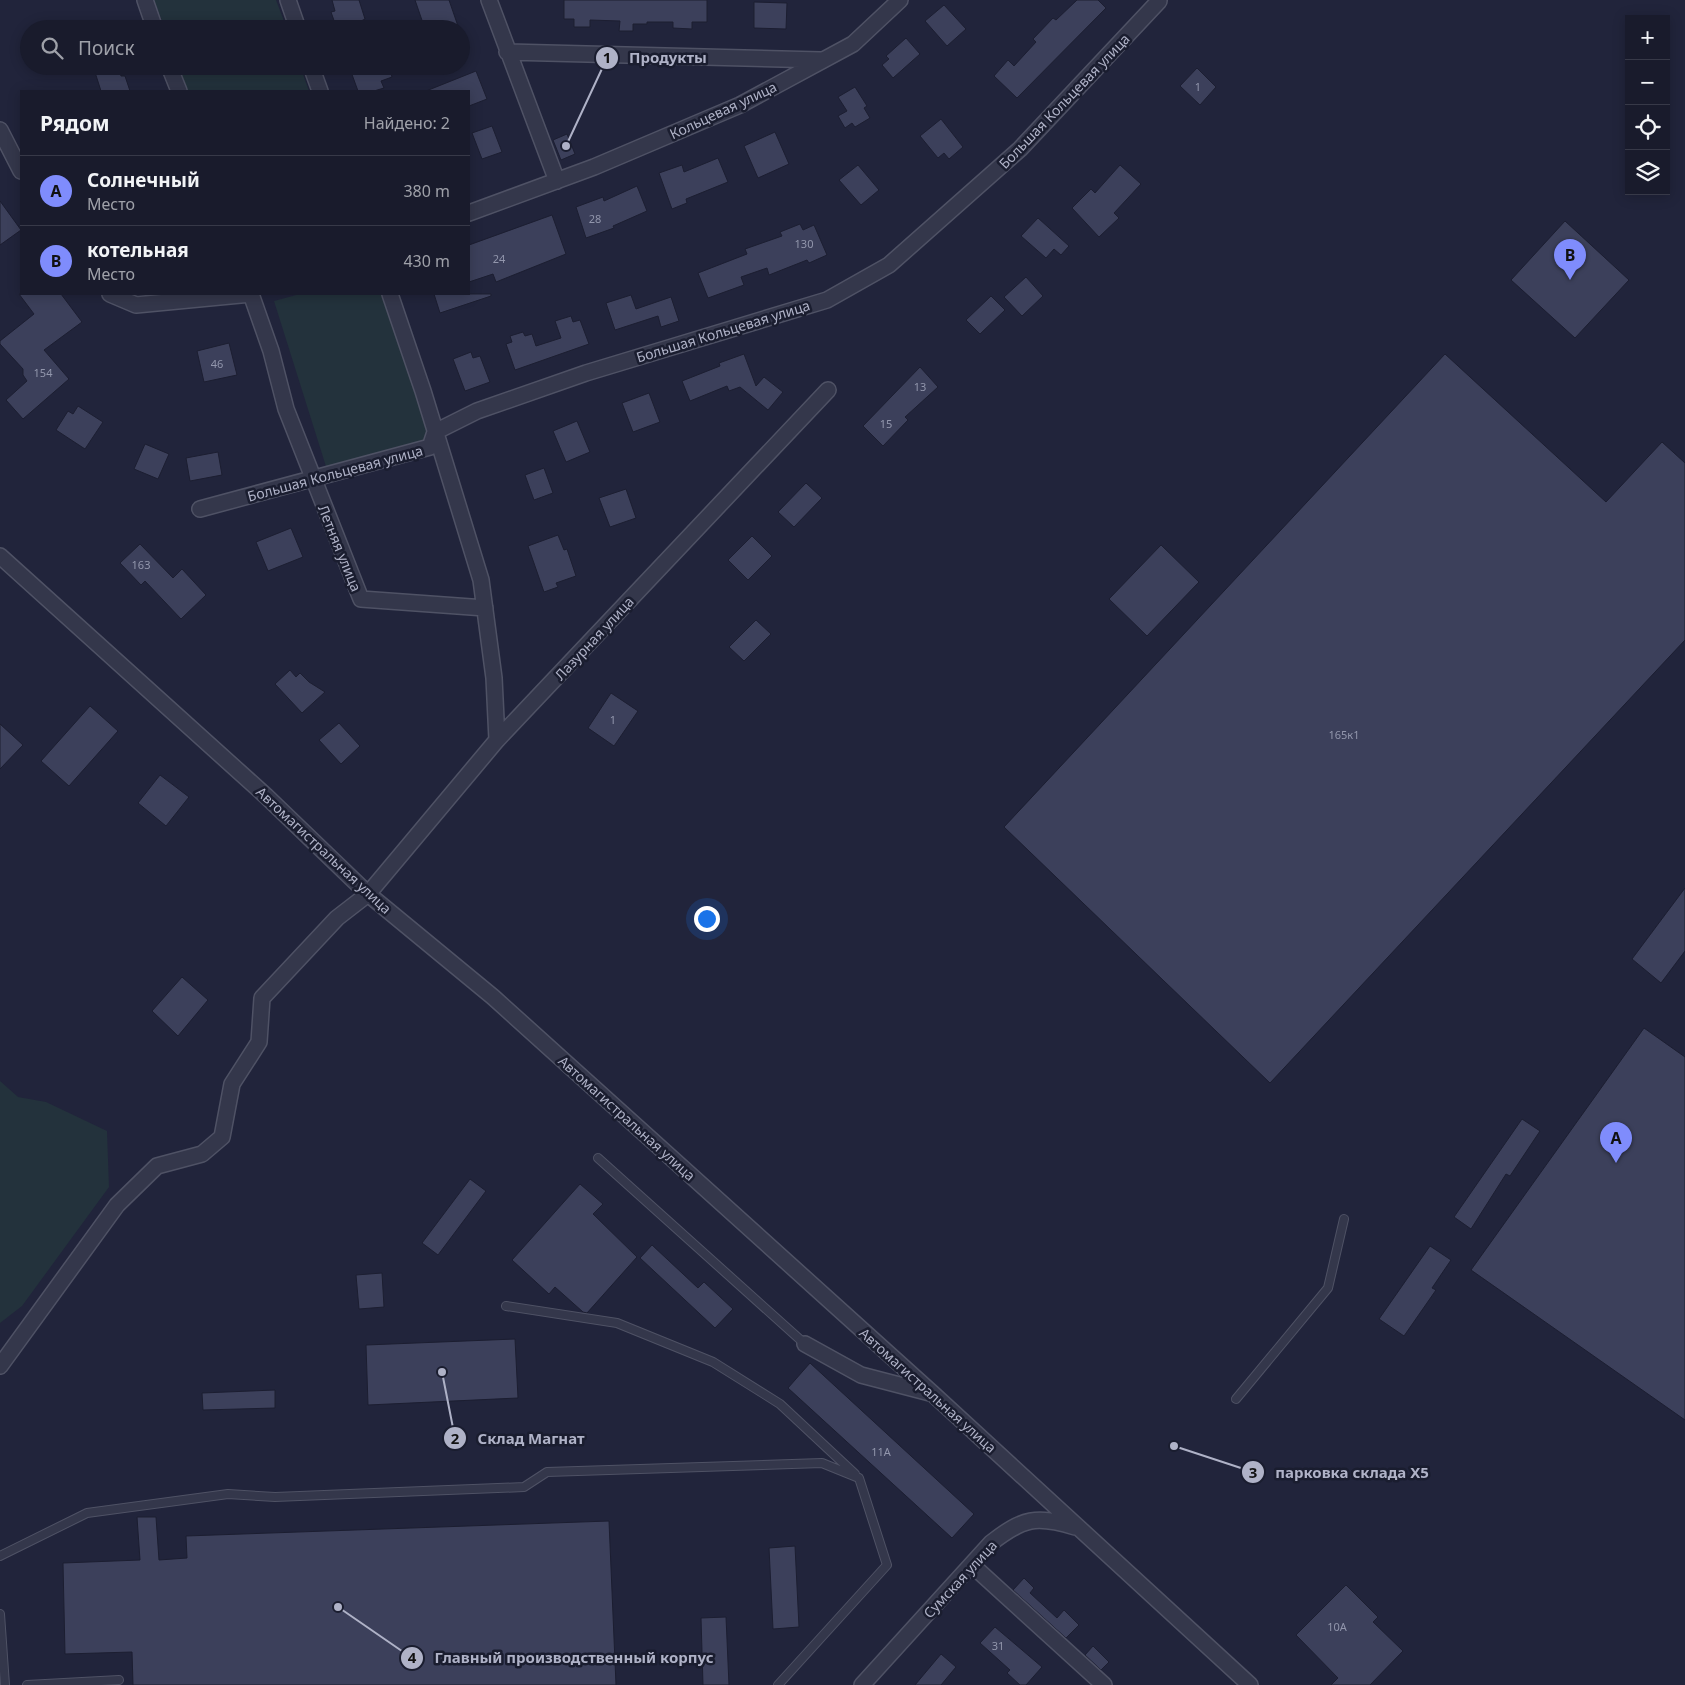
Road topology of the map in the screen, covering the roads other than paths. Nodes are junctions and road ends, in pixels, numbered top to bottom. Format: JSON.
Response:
{"nodes":[{"id":1,"x":145,"y":0,"type":"edge"},
{"id":2,"x":288,"y":0,"type":"edge"},
{"id":3,"x":488,"y":0,"type":"edge"},
{"id":4,"x":900,"y":0,"type":"edge"},
{"id":5,"x":1159,"y":0,"type":"edge"},
{"id":6,"x":152,"y":20,"type":"edge"},
{"id":7,"x":295,"y":20,"type":"edge"},
{"id":8,"x":507,"y":52,"type":"junction"},
{"id":9,"x":822,"y":60,"type":"junction"},
{"id":10,"x":173,"y":75,"type":"edge"},
{"id":11,"x":314,"y":75,"type":"edge"},
{"id":12,"x":179,"y":90,"type":"edge"},
{"id":13,"x":320,"y":90,"type":"edge"},
{"id":14,"x":0,"y":130,"type":"edge"},
{"id":15,"x":20,"y":169,"type":"edge"},
{"id":16,"x":557,"y":181,"type":"junction"},
{"id":17,"x":470,"y":214,"type":"edge"},
{"id":18,"x":112,"y":295,"type":"edge"},
{"id":19,"x":241,"y":295,"type":"edge"},
{"id":20,"x":251,"y":295,"type":"edge"},
{"id":21,"x":390,"y":295,"type":"edge"},
{"id":22,"x":828,"y":390,"type":"dead end"},
{"id":23,"x":435,"y":432,"type":"junction"},
{"id":24,"x":313,"y":478,"type":"junction"},
{"id":25,"x":200,"y":509,"type":"dead end"},
{"id":26,"x":0,"y":556,"type":"edge"},
{"id":27,"x":485,"y":608,"type":"junction"},
{"id":28,"x":498,"y":740,"type":"junction"},
{"id":29,"x":368,"y":894,"type":"junction"},
{"id":30,"x":598,"y":1158,"type":"dead end"},
{"id":31,"x":1344,"y":1219,"type":"dead end"},
{"id":32,"x":506,"y":1306,"type":"dead end"},
{"id":33,"x":804,"y":1344,"type":"joint"},
{"id":34,"x":0,"y":1366,"type":"edge"},
{"id":35,"x":932,"y":1393,"type":"junction"},
{"id":36,"x":1236,"y":1399,"type":"dead end"},
{"id":37,"x":859,"y":1478,"type":"junction"},
{"id":38,"x":1079,"y":1528,"type":"junction"},
{"id":39,"x":0,"y":1556,"type":"edge"},
{"id":40,"x":972,"y":1565,"type":"junction"},
{"id":41,"x":0,"y":1614,"type":"edge"},
{"id":42,"x":119,"y":1680,"type":"dead end"},
{"id":43,"x":4,"y":1685,"type":"edge"},
{"id":44,"x":27,"y":1685,"type":"edge"},
{"id":45,"x":778,"y":1685,"type":"edge"},
{"id":46,"x":862,"y":1685,"type":"edge"},
{"id":47,"x":1104,"y":1685,"type":"edge"},
{"id":48,"x":1250,"y":1685,"type":"edge"}],
"edges":[{"from":1,"to":6,"type":"street"},
{"from":2,"to":7,"type":"street"},
{"from":3,"to":8,"type":"street"},
{"from":4,"to":9,"type":"street","name":"Кольцевая улица"},
{"from":5,"to":23,"type":"street","name":"Большая Кольцевая улица"},
{"from":8,"to":9,"type":"street"},
{"from":8,"to":16,"type":"street"},
{"from":9,"to":16,"type":"street","name":"Кольцевая улица"},
{"from":10,"to":12,"type":"street"},
{"from":11,"to":13,"type":"street"},
{"from":14,"to":15,"type":"street"},
{"from":16,"to":17,"type":"street","name":"Кольцевая улица"},
{"from":18,"to":19,"type":"street"},
{"from":20,"to":24,"type":"street","name":"Летняя улица"},
{"from":21,"to":23,"type":"street"},
{"from":22,"to":28,"type":"street","name":"Лазурная улица"},
{"from":23,"to":24,"type":"street","name":"Большая Кольцевая улица"},
{"from":23,"to":27,"type":"street"},
{"from":24,"to":25,"type":"street","name":"Большая Кольцевая улица"},
{"from":24,"to":27,"type":"street","name":"Летняя улица"},
{"from":26,"to":29,"type":"street","name":"Автомагистральная улица"},
{"from":27,"to":28,"type":"street"},
{"from":28,"to":29,"type":"street","name":"Лазурная улица"},
{"from":29,"to":34,"type":"street","name":"Лазурная улица"},
{"from":29,"to":35,"type":"street","name":"Автомагистральная улица"},
{"from":30,"to":33,"type":"lane"},
{"from":31,"to":36,"type":"lane"},
{"from":32,"to":37,"type":"lane"},
{"from":33,"to":35,"type":"street"},
{"from":35,"to":38,"type":"street","name":"Автомагистральная улица"},
{"from":37,"to":39,"type":"lane"},
{"from":37,"to":45,"type":"lane"},
{"from":38,"to":40,"type":"street","name":"Сумская улица"},
{"from":38,"to":48,"type":"street","name":"Автомагистральная улица"},
{"from":40,"to":46,"type":"street","name":"Сумская улица"},
{"from":40,"to":47,"type":"street"},
{"from":41,"to":43,"type":"lane"},
{"from":42,"to":44,"type":"lane"}]}
